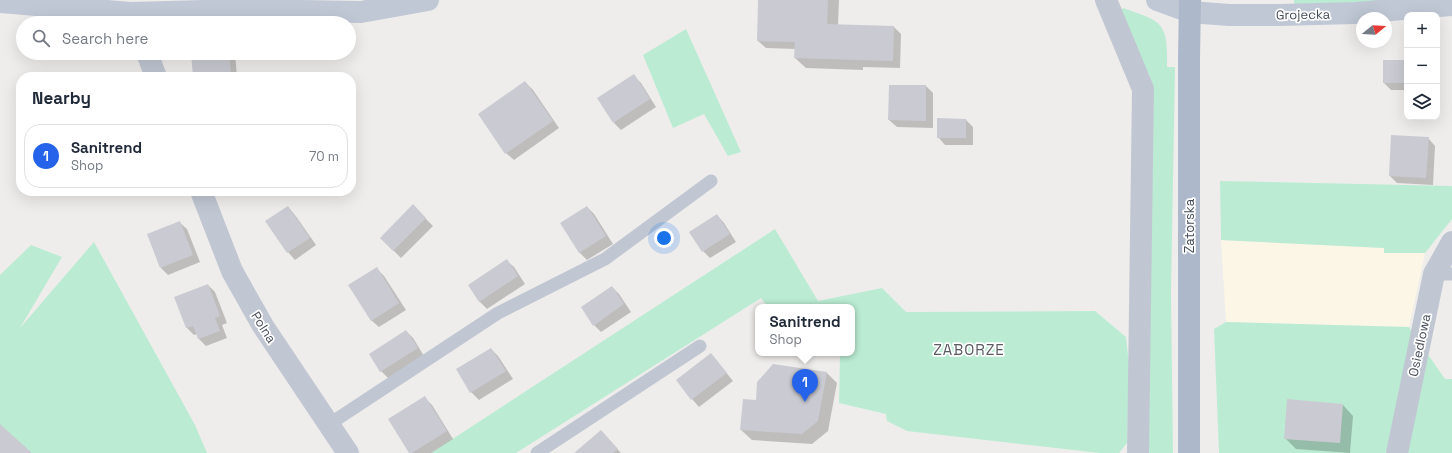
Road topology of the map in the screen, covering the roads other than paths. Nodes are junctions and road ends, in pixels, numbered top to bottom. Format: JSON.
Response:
{"nodes":[{"id":1,"x":428,"y":0,"type":"edge"},
{"id":2,"x":1106,"y":0,"type":"edge"},
{"id":3,"x":1156,"y":0,"type":"edge"},
{"id":4,"x":0,"y":2,"type":"edge"},
{"id":5,"x":40,"y":3,"type":"edge"},
{"id":6,"x":1452,"y":5,"type":"edge"},
{"id":7,"x":1190,"y":6,"type":"edge"},
{"id":8,"x":121,"y":16,"type":"edge"},
{"id":9,"x":160,"y":16,"type":"edge"},
{"id":10,"x":150,"y":60,"type":"edge"},
{"id":11,"x":154,"y":72,"type":"edge"},
{"id":12,"x":711,"y":181,"type":"dead end"},
{"id":13,"x":203,"y":196,"type":"edge"},
{"id":14,"x":1452,"y":242,"type":"edge"},
{"id":15,"x":1443,"y":274,"type":"edge"},
{"id":16,"x":700,"y":346,"type":"dead end"},
{"id":17,"x":328,"y":425,"type":"junction"},
{"id":18,"x":348,"y":453,"type":"edge"},
{"id":19,"x":537,"y":453,"type":"edge"},
{"id":20,"x":1138,"y":453,"type":"edge"},
{"id":21,"x":1189,"y":453,"type":"edge"},
{"id":22,"x":1397,"y":453,"type":"edge"}],
"edges":[{"from":1,"to":9,"type":"street"},
{"from":2,"to":20,"type":"street"},
{"from":3,"to":7,"type":"street","name":"Grojecka"},
{"from":4,"to":5,"type":"street"},
{"from":5,"to":8,"type":"street"},
{"from":6,"to":7,"type":"street","name":"Grojecka"},
{"from":7,"to":21,"type":"main road","name":"Zatorska"},
{"from":10,"to":11,"type":"street"},
{"from":12,"to":17,"type":"lane"},
{"from":13,"to":17,"type":"street","name":"Polna"},
{"from":14,"to":15,"type":"street","name":"Osiedlowa"},
{"from":15,"to":22,"type":"street","name":"Osiedlowa"},
{"from":16,"to":19,"type":"lane"},
{"from":17,"to":18,"type":"street","name":"Polna"}]}
